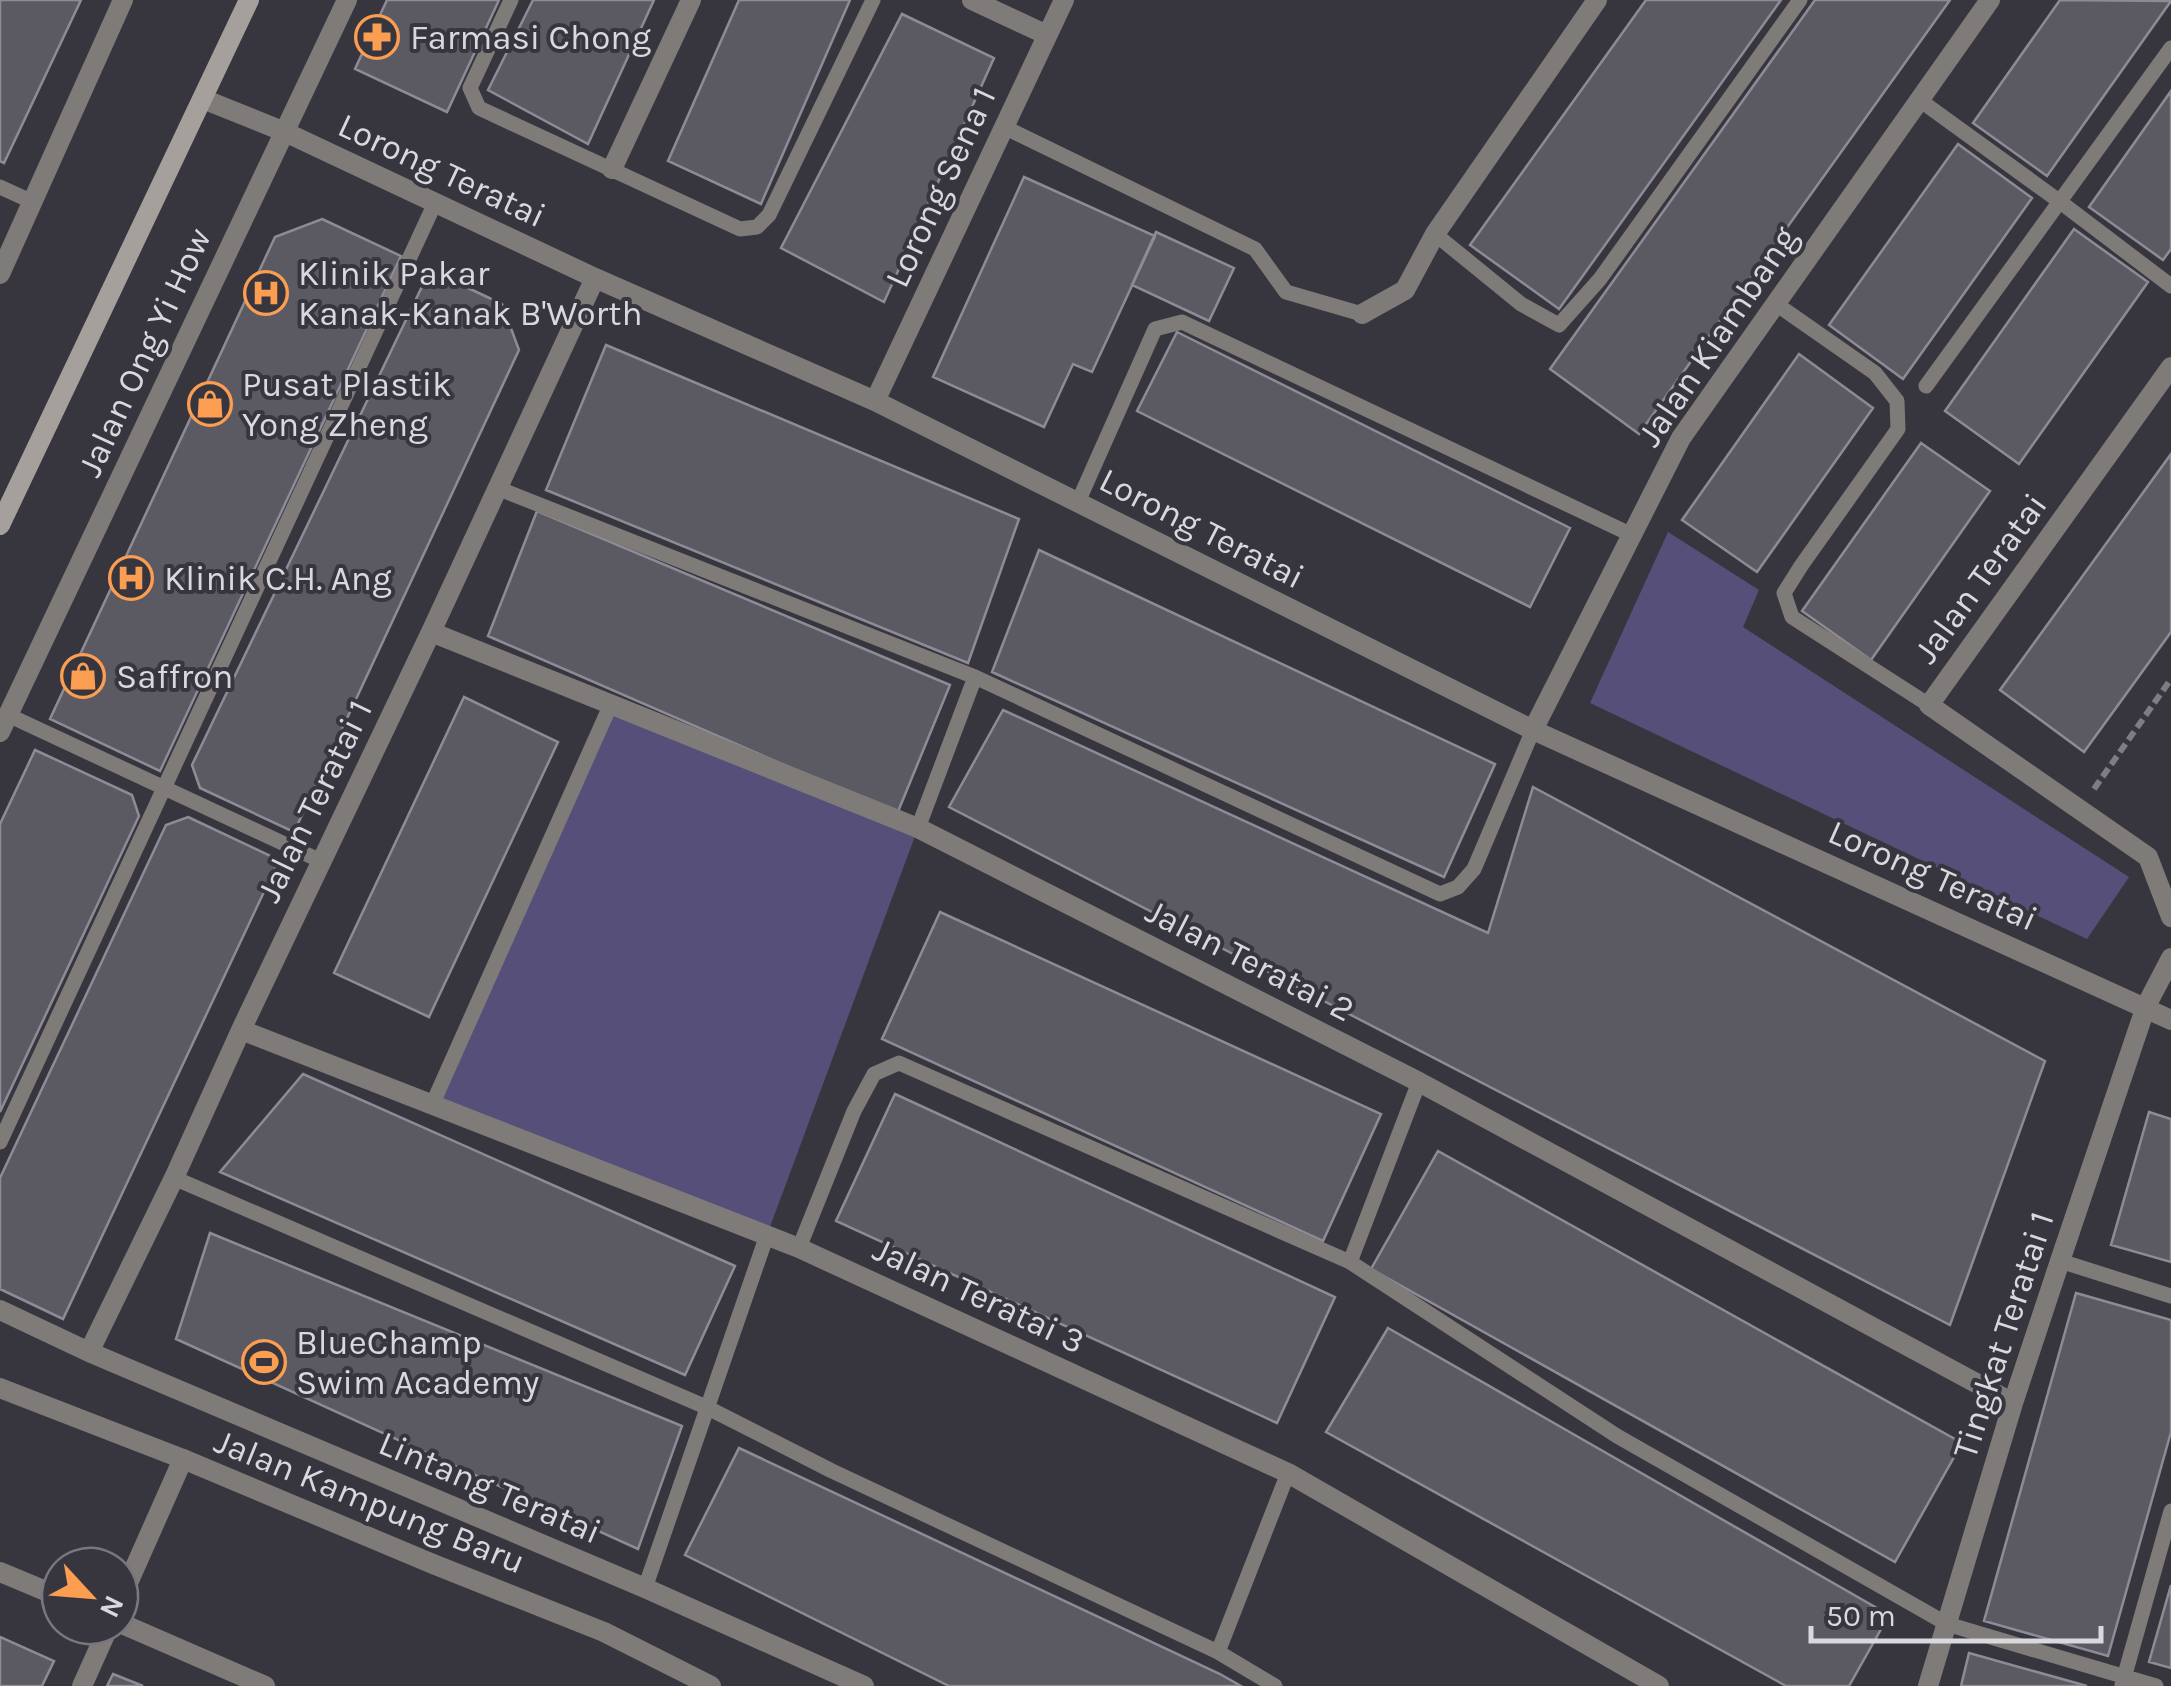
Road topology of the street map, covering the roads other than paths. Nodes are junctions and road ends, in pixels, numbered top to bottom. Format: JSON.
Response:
{"nodes":[{"id":1,"x":123,"y":0,"type":"edge"},
{"id":2,"x":249,"y":0,"type":"edge"},
{"id":3,"x":347,"y":0,"type":"edge"},
{"id":4,"x":511,"y":0,"type":"edge"},
{"id":5,"x":691,"y":0,"type":"edge"},
{"id":6,"x":873,"y":0,"type":"edge"},
{"id":7,"x":972,"y":0,"type":"edge"},
{"id":8,"x":1064,"y":0,"type":"edge"},
{"id":9,"x":1800,"y":0,"type":"edge"},
{"id":10,"x":1990,"y":0,"type":"edge"},
{"id":11,"x":1595,"y":1,"type":"edge"},
{"id":12,"x":1047,"y":36,"type":"junction"},
{"id":13,"x":2171,"y":48,"type":"edge"},
{"id":14,"x":203,"y":99,"type":"junction"},
{"id":15,"x":1921,"y":102,"type":"junction"},
{"id":16,"x":1004,"y":127,"type":"junction"},
{"id":17,"x":285,"y":132,"type":"junction"},
{"id":18,"x":612,"y":169,"type":"junction"},
{"id":19,"x":0,"y":187,"type":"edge"},
{"id":20,"x":2059,"y":201,"type":"junction"},
{"id":21,"x":33,"y":202,"type":"junction"},
{"id":22,"x":435,"y":203,"type":"junction"},
{"id":23,"x":1435,"y":234,"type":"junction"},
{"id":24,"x":0,"y":274,"type":"edge"},
{"id":25,"x":596,"y":278,"type":"junction"},
{"id":26,"x":2171,"y":286,"type":"edge"},
{"id":27,"x":1776,"y":304,"type":"junction"},
{"id":28,"x":1362,"y":314,"type":"joint"},
{"id":29,"x":2171,"y":367,"type":"edge"},
{"id":30,"x":1926,"y":386,"type":"dead end"},
{"id":31,"x":875,"y":401,"type":"junction"},
{"id":32,"x":497,"y":488,"type":"junction"},
{"id":33,"x":1078,"y":502,"type":"junction"},
{"id":34,"x":0,"y":525,"type":"edge"},
{"id":35,"x":1632,"y":535,"type":"junction"},
{"id":36,"x":430,"y":632,"type":"junction"},
{"id":37,"x":975,"y":677,"type":"junction"},
{"id":38,"x":611,"y":704,"type":"junction"},
{"id":39,"x":1929,"y":705,"type":"junction"},
{"id":40,"x":4,"y":724,"type":"edge"},
{"id":41,"x":1534,"y":730,"type":"junction"},
{"id":42,"x":164,"y":788,"type":"junction"},
{"id":43,"x":918,"y":828,"type":"junction"},
{"id":44,"x":321,"y":861,"type":"junction"},
{"id":45,"x":2171,"y":916,"type":"edge"},
{"id":46,"x":2171,"y":958,"type":"edge"},
{"id":47,"x":2146,"y":1006,"type":"junction"},
{"id":48,"x":2171,"y":1020,"type":"edge"},
{"id":49,"x":240,"y":1030,"type":"junction"},
{"id":50,"x":1420,"y":1082,"type":"junction"},
{"id":51,"x":432,"y":1105,"type":"junction"},
{"id":52,"x":0,"y":1142,"type":"edge"},
{"id":53,"x":174,"y":1178,"type":"junction"},
{"id":54,"x":767,"y":1235,"type":"junction"},
{"id":55,"x":798,"y":1248,"type":"junction"},
{"id":56,"x":2060,"y":1260,"type":"junction"},
{"id":57,"x":1350,"y":1262,"type":"junction"},
{"id":58,"x":2171,"y":1296,"type":"edge"},
{"id":59,"x":0,"y":1310,"type":"edge"},
{"id":60,"x":89,"y":1352,"type":"junction"},
{"id":61,"x":0,"y":1388,"type":"edge"},
{"id":62,"x":2014,"y":1404,"type":"junction"},
{"id":63,"x":706,"y":1406,"type":"junction"},
{"id":64,"x":183,"y":1459,"type":"junction"},
{"id":65,"x":1288,"y":1473,"type":"junction"},
{"id":66,"x":2171,"y":1511,"type":"edge"},
{"id":67,"x":140,"y":1556,"type":"edge"},
{"id":68,"x":0,"y":1572,"type":"edge"},
{"id":69,"x":645,"y":1588,"type":"junction"},
{"id":70,"x":40,"y":1589,"type":"edge"},
{"id":71,"x":1947,"y":1624,"type":"junction"},
{"id":72,"x":140,"y":1631,"type":"edge"},
{"id":73,"x":100,"y":1646,"type":"edge"},
{"id":74,"x":1218,"y":1652,"type":"junction"},
{"id":75,"x":2123,"y":1682,"type":"edge"},
{"id":76,"x":82,"y":1686,"type":"edge"},
{"id":77,"x":265,"y":1686,"type":"edge"},
{"id":78,"x":711,"y":1686,"type":"edge"},
{"id":79,"x":864,"y":1686,"type":"edge"},
{"id":80,"x":1275,"y":1686,"type":"edge"},
{"id":81,"x":1659,"y":1686,"type":"edge"},
{"id":82,"x":1928,"y":1686,"type":"edge"},
{"id":83,"x":2156,"y":1686,"type":"edge"}],
"edges":[{"from":1,"to":21,"type":"street"},
{"from":2,"to":14,"type":"main road","name":"Jalan Ong Yi How"},
{"from":3,"to":17,"type":"street","name":"Jalan Ong Yi How"},
{"from":4,"to":18,"type":"lane"},
{"from":5,"to":18,"type":"street"},
{"from":6,"to":18,"type":"lane"},
{"from":7,"to":12,"type":"street"},
{"from":8,"to":12,"type":"street","name":"Lorong Sena 1"},
{"from":9,"to":23,"type":"lane"},
{"from":10,"to":15,"type":"street","name":"Jalan Kiambang"},
{"from":11,"to":23,"type":"street"},
{"from":12,"to":16,"type":"street","name":"Lorong Sena 1"},
{"from":13,"to":20,"type":"lane"},
{"from":14,"to":17,"type":"street","name":"Lorong Teratai"},
{"from":14,"to":34,"type":"main road","name":"Jalan Ong Yi How"},
{"from":15,"to":20,"type":"lane"},
{"from":15,"to":27,"type":"street","name":"Jalan Kiambang"},
{"from":16,"to":28,"type":"lane"},
{"from":16,"to":31,"type":"street","name":"Lorong Sena 1"},
{"from":17,"to":22,"type":"street","name":"Lorong Teratai"},
{"from":17,"to":40,"type":"street","name":"Jalan Ong Yi How"},
{"from":19,"to":21,"type":"lane"},
{"from":20,"to":26,"type":"lane"},
{"from":20,"to":30,"type":"lane"},
{"from":21,"to":24,"type":"street"},
{"from":22,"to":25,"type":"street","name":"Lorong Teratai"},
{"from":22,"to":42,"type":"lane"},
{"from":23,"to":28,"type":"street"},
{"from":25,"to":31,"type":"street","name":"Lorong Teratai"},
{"from":25,"to":32,"type":"street","name":"Jalan Teratai 1"},
{"from":27,"to":35,"type":"street","name":"Jalan Kiambang"},
{"from":27,"to":39,"type":"lane"},
{"from":29,"to":39,"type":"street","name":"Jalan Teratai"},
{"from":31,"to":33,"type":"street","name":"Lorong Teratai"},
{"from":32,"to":36,"type":"street","name":"Jalan Teratai 1"},
{"from":32,"to":37,"type":"lane"},
{"from":33,"to":35,"type":"lane"},
{"from":33,"to":41,"type":"street","name":"Lorong Teratai"},
{"from":35,"to":41,"type":"street","name":"Jalan Kiambang"},
{"from":36,"to":38,"type":"street","name":"Jalan Teratai 2"},
{"from":36,"to":44,"type":"street","name":"Jalan Teratai 1"},
{"from":37,"to":41,"type":"lane"},
{"from":37,"to":43,"type":"lane"},
{"from":38,"to":43,"type":"street","name":"Jalan Teratai 2"},
{"from":38,"to":51,"type":"lane"},
{"from":39,"to":45,"type":"street","name":"Jalan Teratai"},
{"from":40,"to":42,"type":"lane"},
{"from":41,"to":47,"type":"street","name":"Lorong Teratai"},
{"from":42,"to":44,"type":"lane"},
{"from":42,"to":52,"type":"lane"},
{"from":43,"to":50,"type":"street","name":"Jalan Teratai 2"},
{"from":44,"to":49,"type":"street","name":"Jalan Teratai 1"},
{"from":46,"to":47,"type":"street"},
{"from":47,"to":48,"type":"street","name":"Lorong Teratai"},
{"from":47,"to":56,"type":"street","name":"Tingkat Teratai 1"},
{"from":49,"to":51,"type":"street","name":"Jalan Teratai 3"},
{"from":49,"to":53,"type":"street","name":"Jalan Teratai 1"},
{"from":50,"to":57,"type":"lane"},
{"from":50,"to":62,"type":"street","name":"Jalan Teratai 2"},
{"from":51,"to":54,"type":"street","name":"Jalan Teratai 3"},
{"from":53,"to":60,"type":"street","name":"Jalan Teratai 1"},
{"from":53,"to":63,"type":"lane"},
{"from":54,"to":55,"type":"street","name":"Jalan Teratai 3"},
{"from":54,"to":63,"type":"lane"},
{"from":55,"to":57,"type":"lane"},
{"from":55,"to":65,"type":"street","name":"Jalan Teratai 3"},
{"from":56,"to":58,"type":"lane"},
{"from":56,"to":62,"type":"street","name":"Tingkat Teratai 1"},
{"from":57,"to":71,"type":"lane"},
{"from":59,"to":60,"type":"street"},
{"from":60,"to":69,"type":"street","name":"Lintang Teratai"},
{"from":61,"to":64,"type":"street","name":"Jalan Kampung Baru"},
{"from":62,"to":71,"type":"street","name":"Tingkat Teratai 1"},
{"from":63,"to":69,"type":"lane"},
{"from":63,"to":74,"type":"lane"},
{"from":64,"to":67,"type":"street"},
{"from":64,"to":78,"type":"street","name":"Jalan Kampung Baru"},
{"from":65,"to":74,"type":"lane"},
{"from":65,"to":81,"type":"street","name":"Jalan Teratai 3"},
{"from":66,"to":75,"type":"lane"},
{"from":68,"to":70,"type":"street"},
{"from":69,"to":79,"type":"street","name":"Lintang Teratai"},
{"from":71,"to":75,"type":"lane"},
{"from":71,"to":82,"type":"street","name":"Tingkat Teratai 1"},
{"from":72,"to":77,"type":"street"},
{"from":73,"to":76,"type":"street"},
{"from":74,"to":80,"type":"lane"},
{"from":75,"to":83,"type":"lane"}]}
